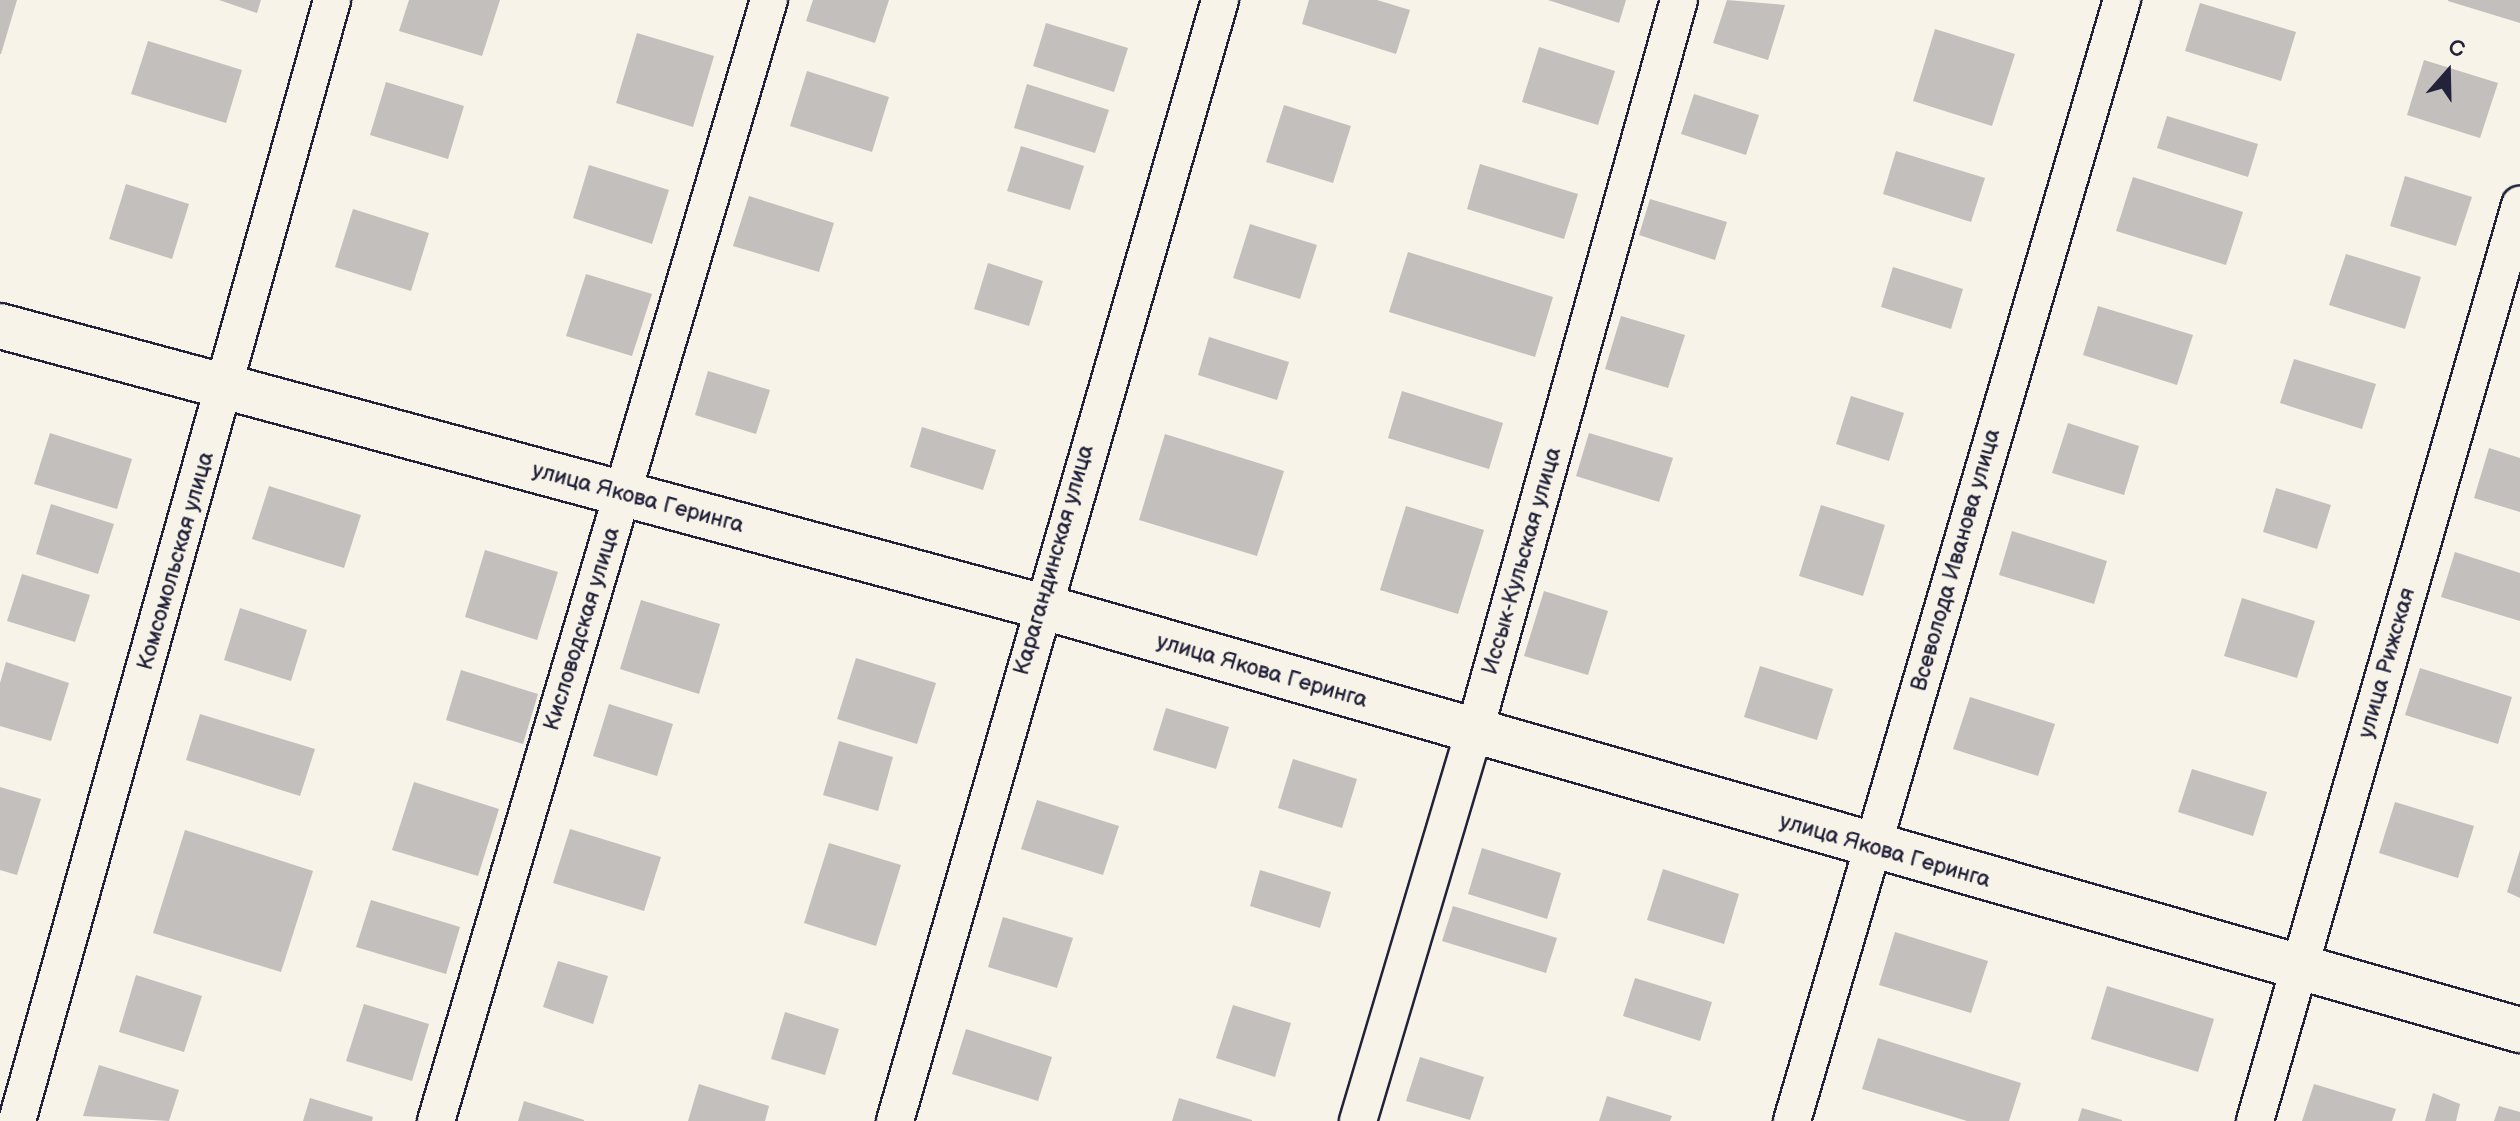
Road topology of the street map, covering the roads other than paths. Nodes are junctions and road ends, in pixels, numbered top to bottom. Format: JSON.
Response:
{"nodes":[{"id":1,"x":332,"y":0,"type":"edge"},
{"id":2,"x":769,"y":0,"type":"edge"},
{"id":3,"x":1220,"y":0,"type":"edge"},
{"id":4,"x":1679,"y":0,"type":"edge"},
{"id":5,"x":2122,"y":0,"type":"edge"},
{"id":6,"x":2520,"y":205,"type":"edge"},
{"id":7,"x":0,"y":326,"type":"edge"},
{"id":8,"x":225,"y":387,"type":"junction"},
{"id":9,"x":622,"y":493,"type":"junction"},
{"id":10,"x":1040,"y":606,"type":"junction"},
{"id":11,"x":1474,"y":733,"type":"junction"},
{"id":12,"x":1871,"y":848,"type":"junction"},
{"id":13,"x":2300,"y":965,"type":"junction"},
{"id":14,"x":2520,"y":1030,"type":"edge"},
{"id":15,"x":17,"y":1121,"type":"edge"},
{"id":16,"x":436,"y":1121,"type":"edge"},
{"id":17,"x":895,"y":1121,"type":"edge"},
{"id":18,"x":1358,"y":1121,"type":"edge"},
{"id":19,"x":1792,"y":1121,"type":"edge"},
{"id":20,"x":2255,"y":1121,"type":"edge"}],
"edges":[{"from":1,"to":8,"type":"street","name":"Комсомольская улица"},
{"from":2,"to":9,"type":"street","name":"Кисловодская улица"},
{"from":3,"to":10,"type":"street","name":"Карагандинская улица"},
{"from":4,"to":11,"type":"street","name":"Иссык-Кульская улица"},
{"from":5,"to":12,"type":"street","name":"Всеволода Иванова улица"},
{"from":6,"to":13,"type":"street","name":"улица Рижская"},
{"from":7,"to":8,"type":"street","name":"улица Якова Геринга"},
{"from":8,"to":9,"type":"street","name":"улица Якова Геринга"},
{"from":8,"to":15,"type":"street","name":"Комсомольская улица"},
{"from":9,"to":10,"type":"street","name":"улица Якова Геринга"},
{"from":9,"to":16,"type":"street","name":"Кисловодская улица"},
{"from":10,"to":11,"type":"street","name":"улица Якова Геринга"},
{"from":10,"to":17,"type":"street","name":"Карагандинская улица"},
{"from":11,"to":12,"type":"street","name":"улица Якова Геринга"},
{"from":11,"to":18,"type":"street","name":"Иссык-Кульская улица"},
{"from":12,"to":13,"type":"street","name":"улица Якова Геринга"},
{"from":12,"to":19,"type":"street","name":"Всеволода Иванова улица"},
{"from":13,"to":14,"type":"street","name":"улица Якова Геринга"},
{"from":13,"to":20,"type":"street","name":"улица Рижская"}]}
